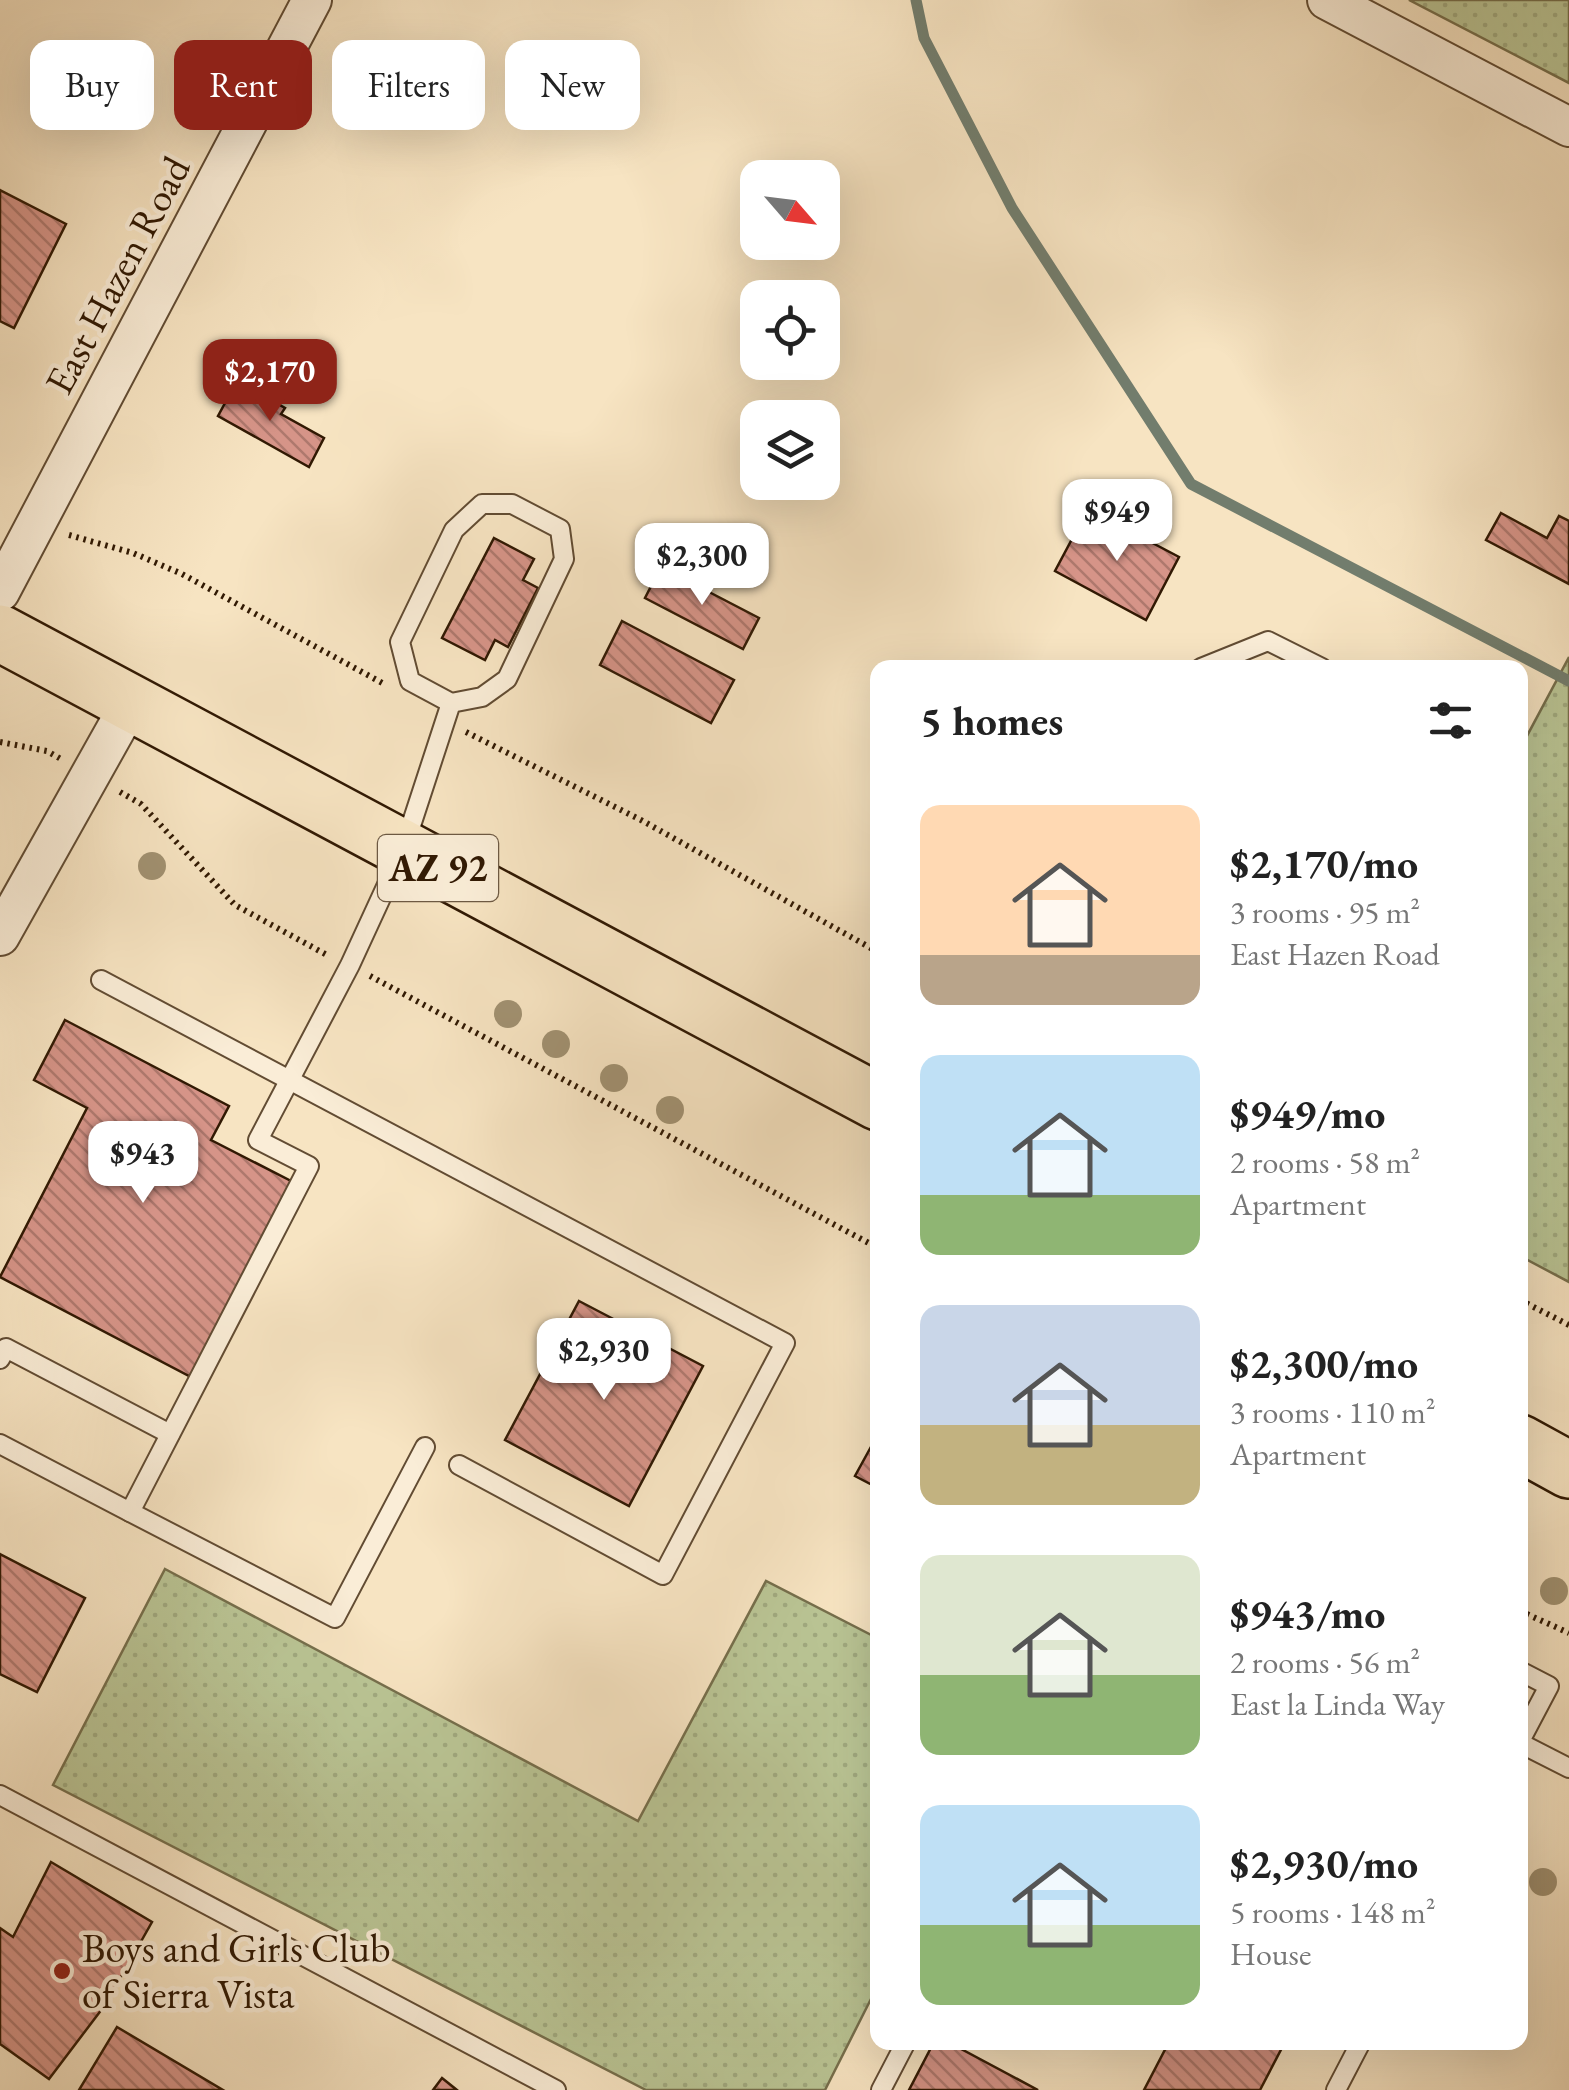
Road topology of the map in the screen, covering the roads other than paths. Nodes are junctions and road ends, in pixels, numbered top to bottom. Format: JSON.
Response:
{"nodes":[{"id":1,"x":312,"y":0,"type":"edge"},
{"id":2,"x":1327,"y":0,"type":"edge"},
{"id":3,"x":1569,"y":127,"type":"edge"},
{"id":4,"x":0,"y":592,"type":"edge"},
{"id":5,"x":0,"y":633,"type":"edge"},
{"id":6,"x":1221,"y":660,"type":"edge"},
{"id":7,"x":1306,"y":660,"type":"edge"},
{"id":8,"x":451,"y":703,"type":"junction"},
{"id":9,"x":130,"y":704,"type":"junction"},
{"id":10,"x":403,"y":850,"type":"junction"},
{"id":11,"x":0,"y":936,"type":"edge"},
{"id":12,"x":101,"y":980,"type":"dead end"},
{"id":13,"x":288,"y":1077,"type":"junction"},
{"id":14,"x":870,"y":1098,"type":"edge"},
{"id":15,"x":0,"y":1360,"type":"edge"},
{"id":16,"x":170,"y":1434,"type":"junction"},
{"id":17,"x":0,"y":1444,"type":"edge"},
{"id":18,"x":424,"y":1447,"type":"dead end"},
{"id":19,"x":1528,"y":1448,"type":"edge"},
{"id":20,"x":459,"y":1465,"type":"dead end"},
{"id":21,"x":1569,"y":1470,"type":"edge"},
{"id":22,"x":130,"y":1512,"type":"junction"},
{"id":23,"x":1528,"y":1675,"type":"edge"},
{"id":24,"x":1528,"y":1727,"type":"edge"},
{"id":25,"x":1528,"y":1746,"type":"edge"},
{"id":26,"x":1569,"y":1768,"type":"edge"},
{"id":27,"x":0,"y":1794,"type":"edge"},
{"id":28,"x":902,"y":2050,"type":"edge"},
{"id":29,"x":1356,"y":2050,"type":"edge"},
{"id":30,"x":556,"y":2090,"type":"edge"},
{"id":31,"x":881,"y":2090,"type":"edge"},
{"id":32,"x":1336,"y":2090,"type":"edge"}],
"edges":[{"from":1,"to":4,"type":"street","name":"East Hazen Road"},
{"from":2,"to":3,"type":"street"},
{"from":5,"to":9,"type":"main road","name":"AZ 92","number":"AZ 92"},
{"from":6,"to":7,"type":"lane"},
{"from":8,"to":8,"type":"lane"},
{"from":8,"to":10,"type":"lane"},
{"from":9,"to":10,"type":"main road","name":"AZ 92","number":"AZ 92"},
{"from":9,"to":11,"type":"street"},
{"from":10,"to":13,"type":"lane"},
{"from":10,"to":14,"type":"main road","name":"AZ 92","number":"AZ 92"},
{"from":12,"to":13,"type":"lane"},
{"from":13,"to":16,"type":"lane"},
{"from":13,"to":20,"type":"lane"},
{"from":15,"to":16,"type":"lane"},
{"from":16,"to":22,"type":"lane"},
{"from":17,"to":22,"type":"lane"},
{"from":18,"to":22,"type":"lane"},
{"from":19,"to":21,"type":"main road"},
{"from":23,"to":24,"type":"lane"},
{"from":25,"to":26,"type":"lane"},
{"from":27,"to":30,"type":"lane"},
{"from":28,"to":31,"type":"lane"},
{"from":29,"to":32,"type":"lane"}]}
